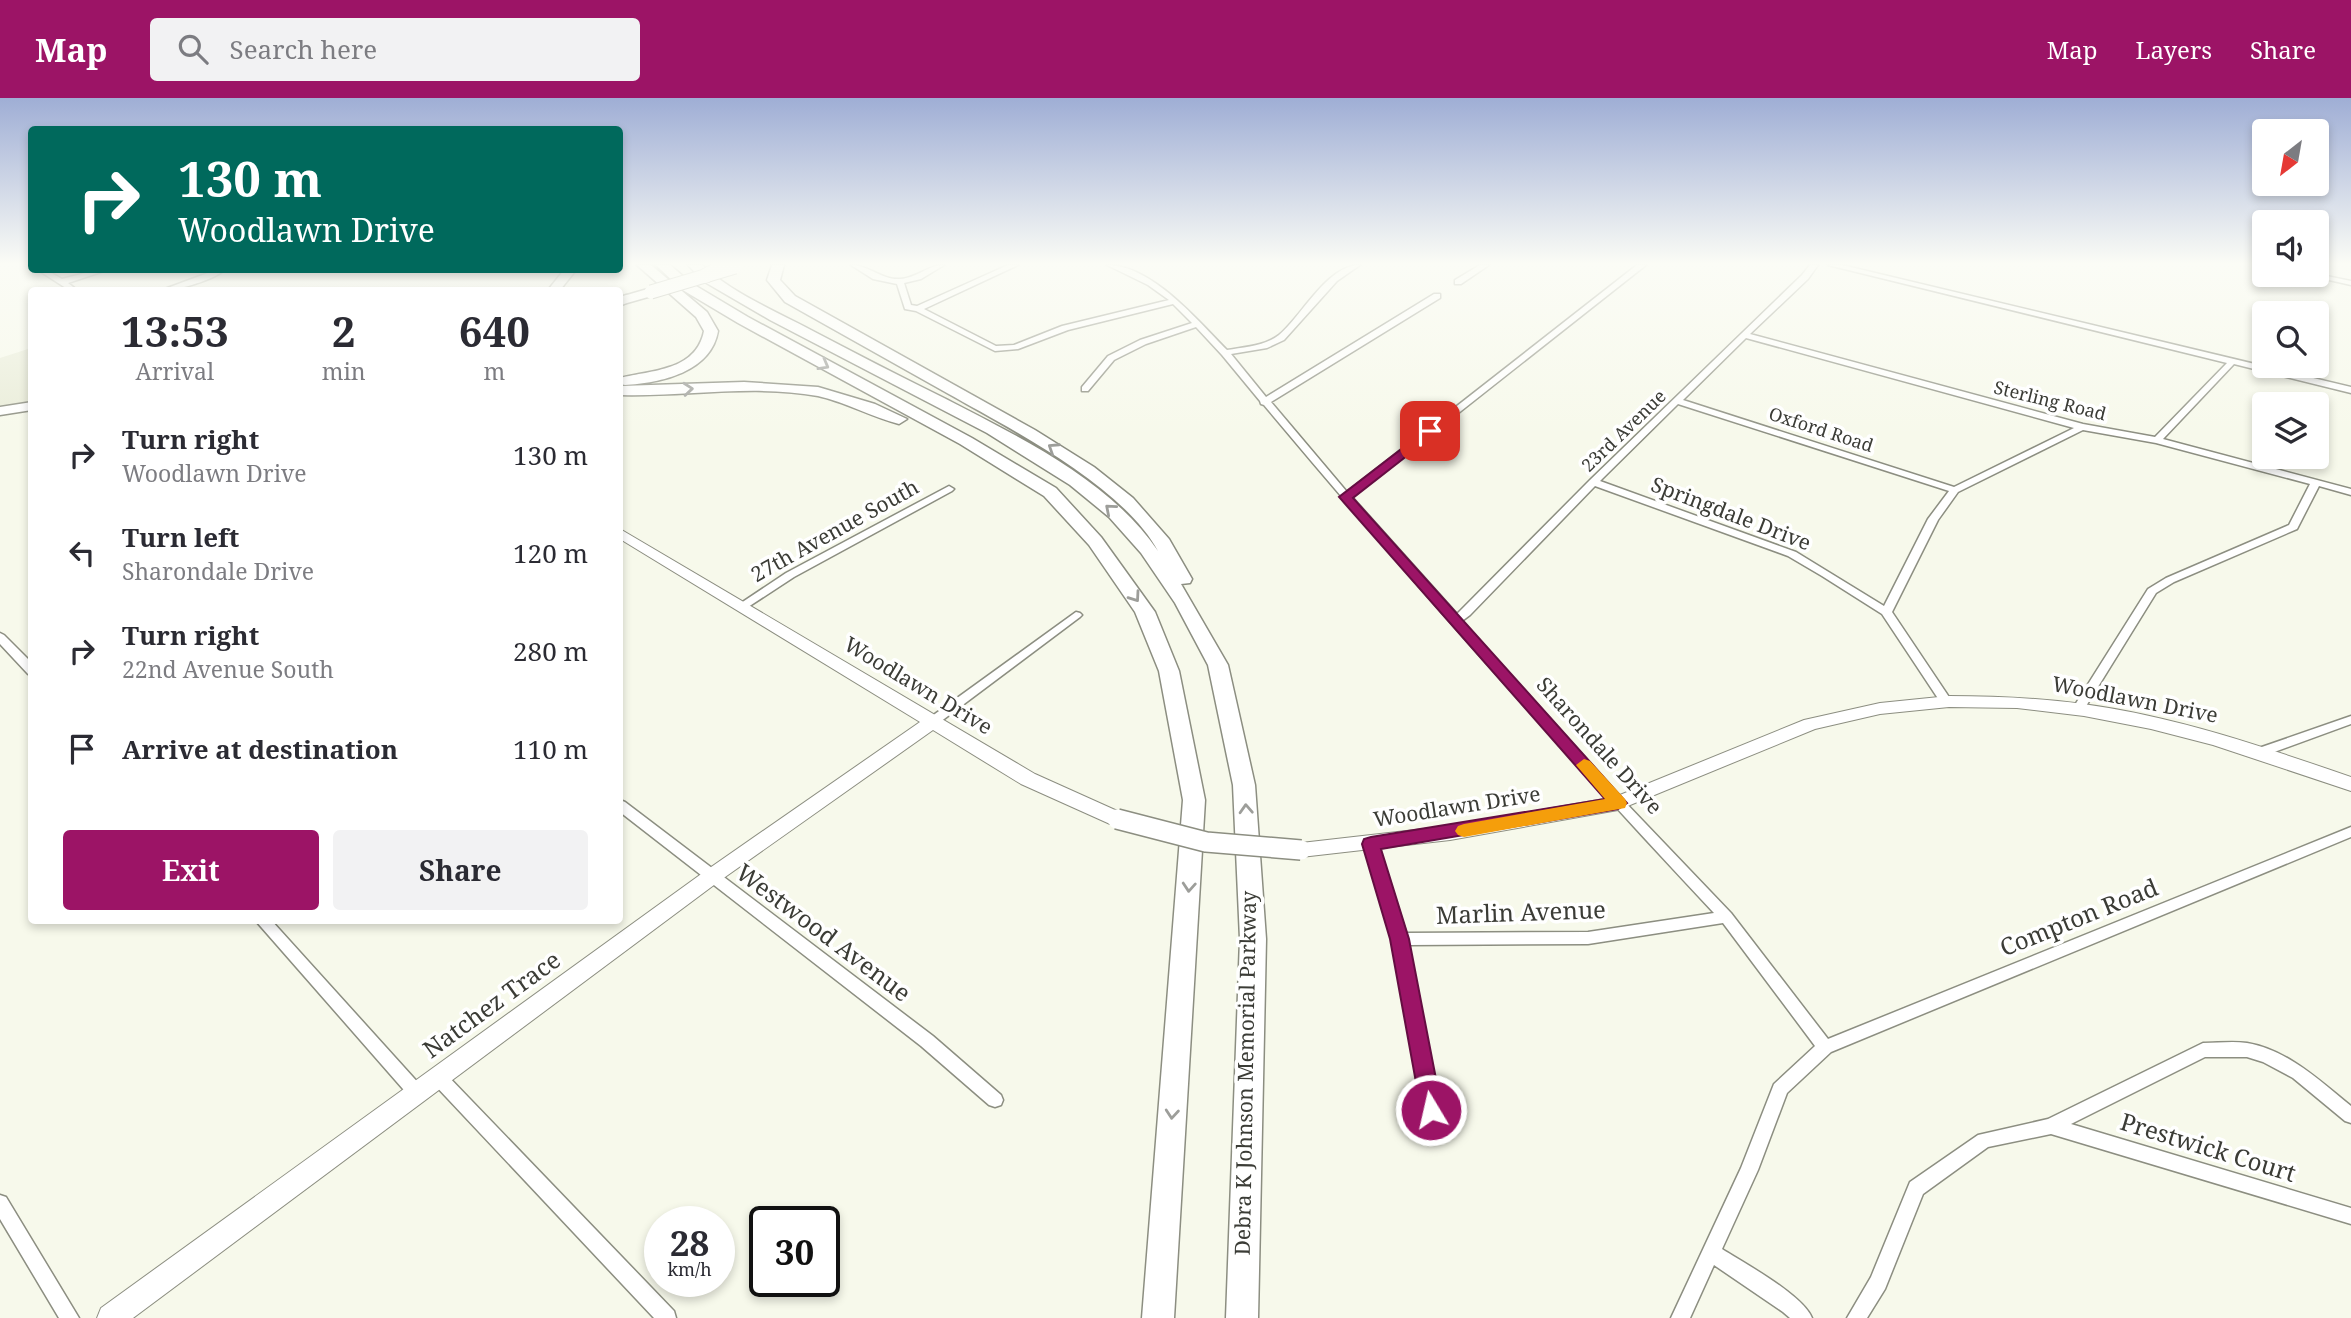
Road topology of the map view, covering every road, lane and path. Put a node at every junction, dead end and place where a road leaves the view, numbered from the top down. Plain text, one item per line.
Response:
1 (706, 322) edge
2 (747, 322) edge
3 (785, 322) edge
4 (809, 322) edge
5 (831, 322) edge
6 (943, 322) edge
7 (1090, 322) edge
8 (1295, 322) edge
9 (1395, 322) edge
10 (1569, 322) edge
11 (1757, 322) edge
12 (2067, 322) edge
13 (1198, 324) joint
14 (1743, 335) junction
15 (1225, 353) junction
16 (2232, 362) junction
17 (623, 381) edge
18 (1085, 389) dead end
19 (2351, 390) edge
20 (623, 391) edge
21 (1677, 401) junction
22 (1264, 402) junction
23 (28, 407) edge
24 (0, 411) edge
25 (2082, 428) junction
26 (1029, 433) junction
27 (2157, 440) junction
28 (1593, 482) junction
29 (2316, 483) junction
30 (949, 489) dead end
31 (1955, 490) junction
32 (2351, 492) edge
33 (1346, 497) junction
34 (623, 535) edge
35 (1095, 541) junction
36 (741, 607) junction
37 (1886, 612) junction
38 (1076, 615) dead end
39 (1456, 620) junction
40 (1, 641) edge
41 (1218, 665) junction
42 (28, 667) edge
43 (1945, 700) junction
44 (2079, 708) junction
45 (2351, 720) edge
46 (932, 722) junction
47 (2260, 751) junction
48 (2351, 784) edge
49 (1618, 803) junction
50 (623, 807) edge
51 (2351, 832) edge
52 (1371, 844) junction
53 (711, 877) junction
54 (1726, 917) junction
55 (266, 924) edge
56 (1400, 939) junction
57 (1825, 1046) junction
58 (438, 1077) junction
59 (416, 1092) junction
60 (995, 1100) dead end
61 (1431, 1110) dead end
62 (2351, 1116) edge
63 (2051, 1126) junction
64 (0, 1203) edge
65 (2351, 1216) edge
66 (1711, 1252) junction
67 (663, 1317) edge
68 (70, 1318) edge
69 (111, 1318) edge
70 (1158, 1318) edge
71 (1242, 1318) edge
72 (1680, 1318) edge
73 (1802, 1318) edge
74 (1856, 1318) edge

1 - 17 highway
2 -> 35 highway
41 -> 3 highway, Debra K Johnson Memorial Parkway
4 - 26 highway
5 - 26 highway
6 - 7 street
8 - 15 street
9 - 22 street
10 - 33 street
11 - 14 street, 23rd Avenue
12 - 16 street
13 - 15 street, Sharondale Drive
13 - 18 street
14 - 21 street, 23rd Avenue
14 - 25 street, Sterling Road
15 - 22 street, Sharondale Drive
16 - 19 street
16 - 27 street
20 -> 35 highway
21 - 28 street, 23rd Avenue
21 - 31 street, Oxford Road
22 - 33 street, Sharondale Drive
23 - 24 main road
25 - 27 street, Sterling Road
25 - 31 street
41 -> 26 highway
27 - 29 street, Sterling Road
28 - 37 street, Springdale Drive
28 - 39 street, 23rd Avenue
29 - 32 street, Sterling Road
29 - 44 street
30 - 36 street, 27th Avenue South
31 - 37 street
33 - 39 street, Sharondale Drive
34 - 36 main road, Woodlawn Drive
35 -> 70 highway
36 - 46 main road, Woodlawn Drive
37 - 43 street
38 - 46 street, Natchez Trace
39 - 49 street, Sharondale Drive
40 - 42 street
71 -> 41 highway, Debra K Johnson Memorial Parkway
43 - 44 main road, Woodlawn Drive
43 - 49 main road, Woodlawn Drive
44 - 47 main road, Woodlawn Drive
45 - 47 street
46 - 52 main road, Woodlawn Drive, bridge
46 - 53 main road, Natchez Trace
47 - 48 main road, Woodlawn Drive
49 - 52 main road, Woodlawn Drive
49 - 54 street, Sharondale Drive
50 - 53 street, Westwood Avenue
51 - 57 street, Compton Road
52 - 56 street
53 - 58 main road, Natchez Trace
53 - 60 street, Westwood Avenue
54 - 56 street, Marlin Avenue
54 - 57 street, Sharondale Drive
55 - 59 street
56 - 61 street
57 - 66 street
58 - 59 main road, Natchez Trace
58 - 67 street
59 - 69 main road, Natchez Trace
62 - 63 street, Prestwick Court
63 - 65 street, Prestwick Court
63 - 74 street, Prestwick Court
64 - 68 street
66 - 72 street
66 - 73 street

